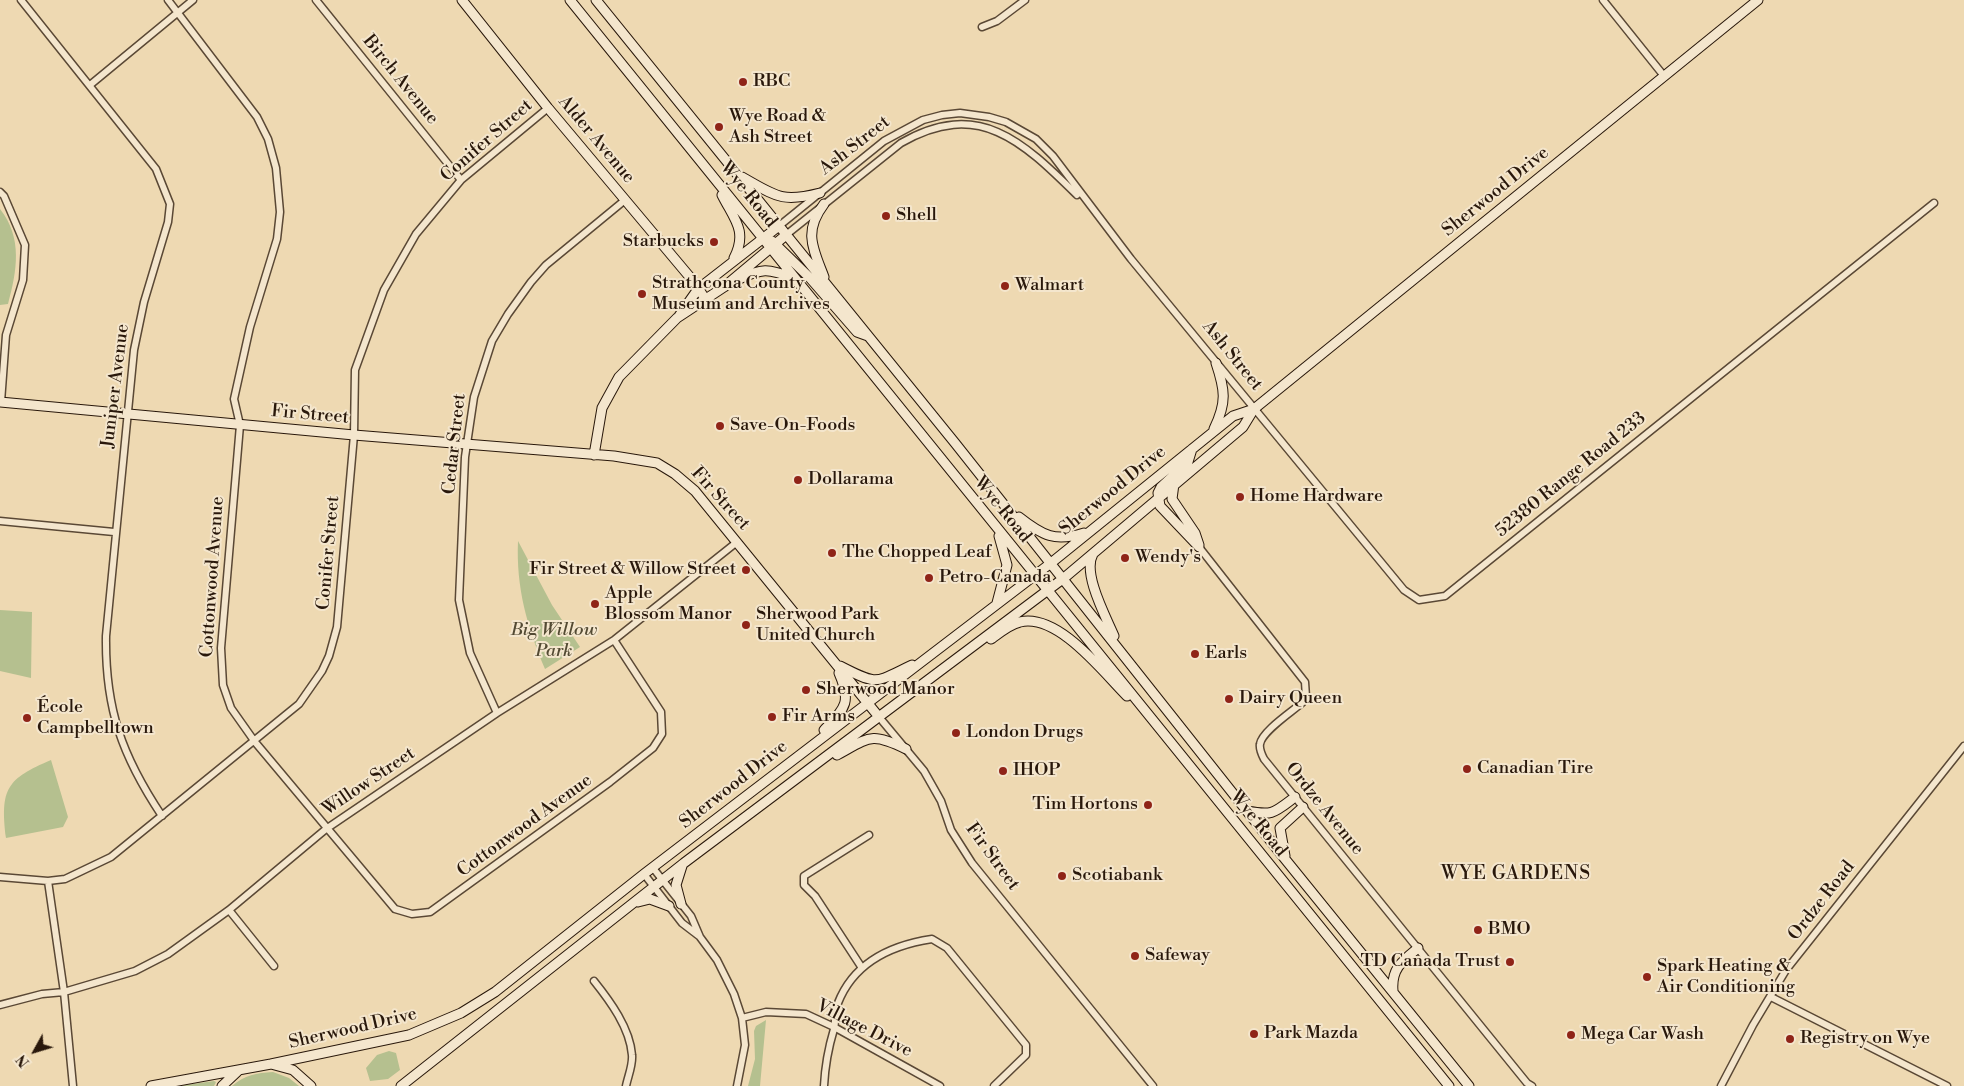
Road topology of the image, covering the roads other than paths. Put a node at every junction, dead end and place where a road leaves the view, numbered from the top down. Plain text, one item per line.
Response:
1 (21, 0) edge
2 (168, 0) edge
3 (193, 0) edge
4 (316, 0) edge
5 (462, 0) edge
6 (570, 0) edge
7 (596, 0) edge
8 (1025, 0) edge
9 (1603, 0) edge
10 (1758, 0) edge
11 (178, 12) junction
12 (982, 27) dead end
13 (1664, 76) junction
14 (90, 85) junction
15 (548, 108) junction
16 (736, 174) junction
17 (712, 177) junction
18 (461, 180) junction
19 (0, 192) edge
20 (820, 193) junction
21 (626, 200) junction
22 (1934, 203) dead end
23 (824, 204) junction
24 (1091, 208) junction
25 (779, 226) junction
26 (786, 234) junction
27 (762, 240) junction
28 (773, 245) junction
29 (732, 262) junction
30 (796, 279) junction
31 (826, 284) junction
32 (724, 287) junction
33 (698, 289) junction
34 (706, 300) junction
35 (677, 318) junction
36 (869, 336) junction
37 (1216, 363) junction
38 (0, 402) edge
39 (1254, 409) junction
40 (126, 414) junction
41 (240, 425) junction
42 (1213, 431) junction
43 (354, 436) junction
44 (466, 443) junction
45 (1192, 449) junction
46 (594, 455) junction
47 (1174, 484) junction
48 (1158, 497) junction
49 (1007, 508) junction
50 (0, 522) edge
51 (996, 529) junction
52 (1089, 531) junction
53 (114, 532) junction
54 (737, 542) junction
55 (1199, 548) junction
56 (1094, 552) junction
57 (1051, 563) junction
58 (1033, 575) junction
59 (1064, 578) junction
60 (1048, 590) junction
61 (997, 604) junction
62 (614, 640) junction
63 (1120, 648) junction
64 (926, 658) junction
65 (835, 664) junction
66 (945, 666) junction
67 (868, 703) junction
68 (497, 713) junction
69 (879, 717) junction
70 (1158, 727) junction
71 (255, 742) junction
72 (811, 745) junction
73 (1964, 746) edge
74 (906, 748) junction
75 (804, 774) junction
76 (1295, 797) junction
77 (1303, 807) junction
78 (1246, 810) junction
79 (162, 816) junction
80 (326, 829) junction
81 (869, 835) dead end
82 (1285, 859) junction
83 (684, 863) junction
84 (653, 868) junction
85 (644, 874) junction
86 (0, 878) edge
87 (48, 880) junction
88 (662, 880) junction
89 (654, 887) junction
90 (633, 904) junction
91 (681, 904) junction
92 (669, 906) junction
93 (229, 910) junction
94 (700, 937) junction
95 (1418, 948) junction
96 (274, 966) dead end
97 (862, 968) junction
98 (594, 981) dead end
99 (64, 992) junction
100 (1392, 992) junction
101 (1771, 997) junction
102 (0, 1005) edge
103 (742, 1018) junction
104 (834, 1027) junction
105 (271, 1064) junction
106 (238, 1070) junction
107 (73, 1086) edge
108 (151, 1086) edge
109 (222, 1086) edge
110 (311, 1086) edge
111 (401, 1086) edge
112 (626, 1086) edge
113 (737, 1086) edge
114 (824, 1086) edge
115 (940, 1086) edge
116 (994, 1086) edge
117 (1153, 1086) edge
118 (1449, 1086) edge
119 (1469, 1086) edge
120 (1532, 1086) edge
121 (1721, 1086) edge
122 (1947, 1086) edge

1 - 14 street, Juniper Avenue
2 - 11 street, Cottonwood Avenue
3 - 11 street
4 - 18 street, Birch Avenue
5 - 15 main road, Alder Avenue
6 - 17 main road, Wye Road
7 - 16 main road, Wye Road
8 - 12 street
9 - 13 street
10 - 13 main road, Sherwood Drive
11 - 14 street
11 - 41 street, Cottonwood Avenue
13 - 39 main road, Sherwood Drive
14 - 40 street, Juniper Avenue
15 - 18 street, Conifer Street
15 - 21 main road, Alder Avenue
16 - 20 main road
16 - 25 main road, Wye Road
17 - 27 main road, Wye Road
17 - 29 main road
18 - 43 street, Conifer Street
19 - 38 street
20 - 24 street, Ash Street
20 - 25 street, Ash Street
21 - 33 main road, Alder Avenue
21 - 44 street, Cedar Street
22 - 39 street, 52380 Range Road 233
23 - 24 street, Ash Street
23 - 26 street, Ash Street
23 - 31 main road
24 - 37 street, Ash Street
25 - 26 main road, Wye Road
25 - 27 main road, Ash Street
26 - 28 main road, Ash Street
26 - 31 main road, Wye Road
27 - 28 main road, Wye Road
27 - 29 main road, Ash Street
28 - 30 main road, Wye Road
28 - 32 main road, Ash Street
28 - 36 main road
29 - 33 main road, Ash Street
30 - 32 main road
30 - 51 main road, Wye Road
31 - 36 main road, Wye Road
32 - 34 main road, Ash Street
33 - 34 main road, Alder Avenue
33 - 35 main road, Ash Street
34 - 35 main road, Ash Street
35 - 46 main road, Ash Street
36 - 49 main road, Wye Road
37 - 39 street, Ash Street
37 - 42 main road
38 - 40 main road, Fir Street
39 - 42 main road, Sherwood Drive
39 - 47 main road, Sherwood Drive
40 - 41 main road, Fir Street
40 - 53 street, Juniper Avenue
41 - 43 main road, Fir Street
41 - 71 street, Cottonwood Avenue
42 - 45 main road, Sherwood Drive
43 - 44 main road, Fir Street
43 - 71 street, Conifer Street
44 - 46 main road, Fir Street
44 - 68 street, Cedar Street
45 - 48 main road
45 - 52 main road, Sherwood Drive
46 - 54 main road, Fir Street
47 - 48 main road, Sherwood Drive
47 - 55 main road
48 - 55 main road
48 - 56 main road, Sherwood Drive
49 - 52 main road
49 - 57 main road, Wye Road
50 - 53 street
51 - 58 main road, Wye Road
51 - 61 main road
52 - 57 main road, Sherwood Drive
53 - 79 street, Juniper Avenue
54 - 62 street, Willow Street
54 - 65 main road, Fir Street
55 - 76 street, Ordze Avenue
56 - 59 main road, Sherwood Drive
56 - 63 main road
57 - 58 main road, Sherwood Drive
57 - 59 main road, Wye Road
58 - 60 main road, Wye Road
58 - 61 main road, Sherwood Drive
59 - 60 main road, Sherwood Drive
59 - 63 main road, Wye Road
60 - 66 main road, Sherwood Drive
60 - 70 main road, Wye Road
61 - 64 main road, Sherwood Drive
62 - 68 street, Willow Street
62 - 80 street, Cottonwood Avenue
63 - 78 main road, Wye Road
64 - 65 main road
64 - 67 main road, Sherwood Drive
65 - 67 main road, Fir Street
65 - 72 main road
66 - 69 main road, Sherwood Drive
66 - 70 main road
67 - 69 main road, Fir Street
67 - 72 main road, Sherwood Drive
68 - 80 street, Willow Street
69 - 74 street, Fir Street
69 - 75 main road, Sherwood Drive
70 - 118 main road, Wye Road
71 - 79 street, Conifer Street
71 - 80 street, Cottonwood Avenue
72 - 84 main road, Sherwood Drive
73 - 101 street, Ordze Road
74 - 75 main road
74 - 117 street, Fir Street
75 - 83 main road, Sherwood Drive
76 - 77 street, Ordze Avenue
76 - 78 main road
77 - 82 main road
77 - 95 street, Ordze Avenue
78 - 82 main road, Wye Road
79 - 87 street, Conifer Street
80 - 93 street, Willow Street
81 - 97 street
82 - 100 main road, Wye Road
83 - 88 main road, Sherwood Drive
83 - 91 main road
84 - 85 main road, Sherwood Drive
84 - 88 street
85 - 89 street
85 - 105 main road, Sherwood Drive
86 - 87 street, Conifer Street
87 - 99 street
88 - 89 main road, Sherwood Drive
88 - 91 street
89 - 90 main road, Sherwood Drive
89 - 92 street
90 - 92 main road
90 - 111 main road, Sherwood Drive
91 - 94 street
92 - 94 street
93 - 96 street
93 - 99 street, Willow Street
94 - 103 street
95 - 100 main road
95 - 120 street, Ordze Avenue
97 - 104 street
97 - 116 street
98 - 112 street
99 - 102 street, Willow Street
99 - 107 street
100 - 119 main road, Wye Road
101 - 121 street, Ordze Road
101 - 122 street
103 - 104 street, Village Drive
103 - 113 street
104 - 114 street
104 - 115 street, Village Drive
105 - 106 main road, Sherwood Drive
105 - 110 main road
106 - 108 main road
106 - 109 main road

